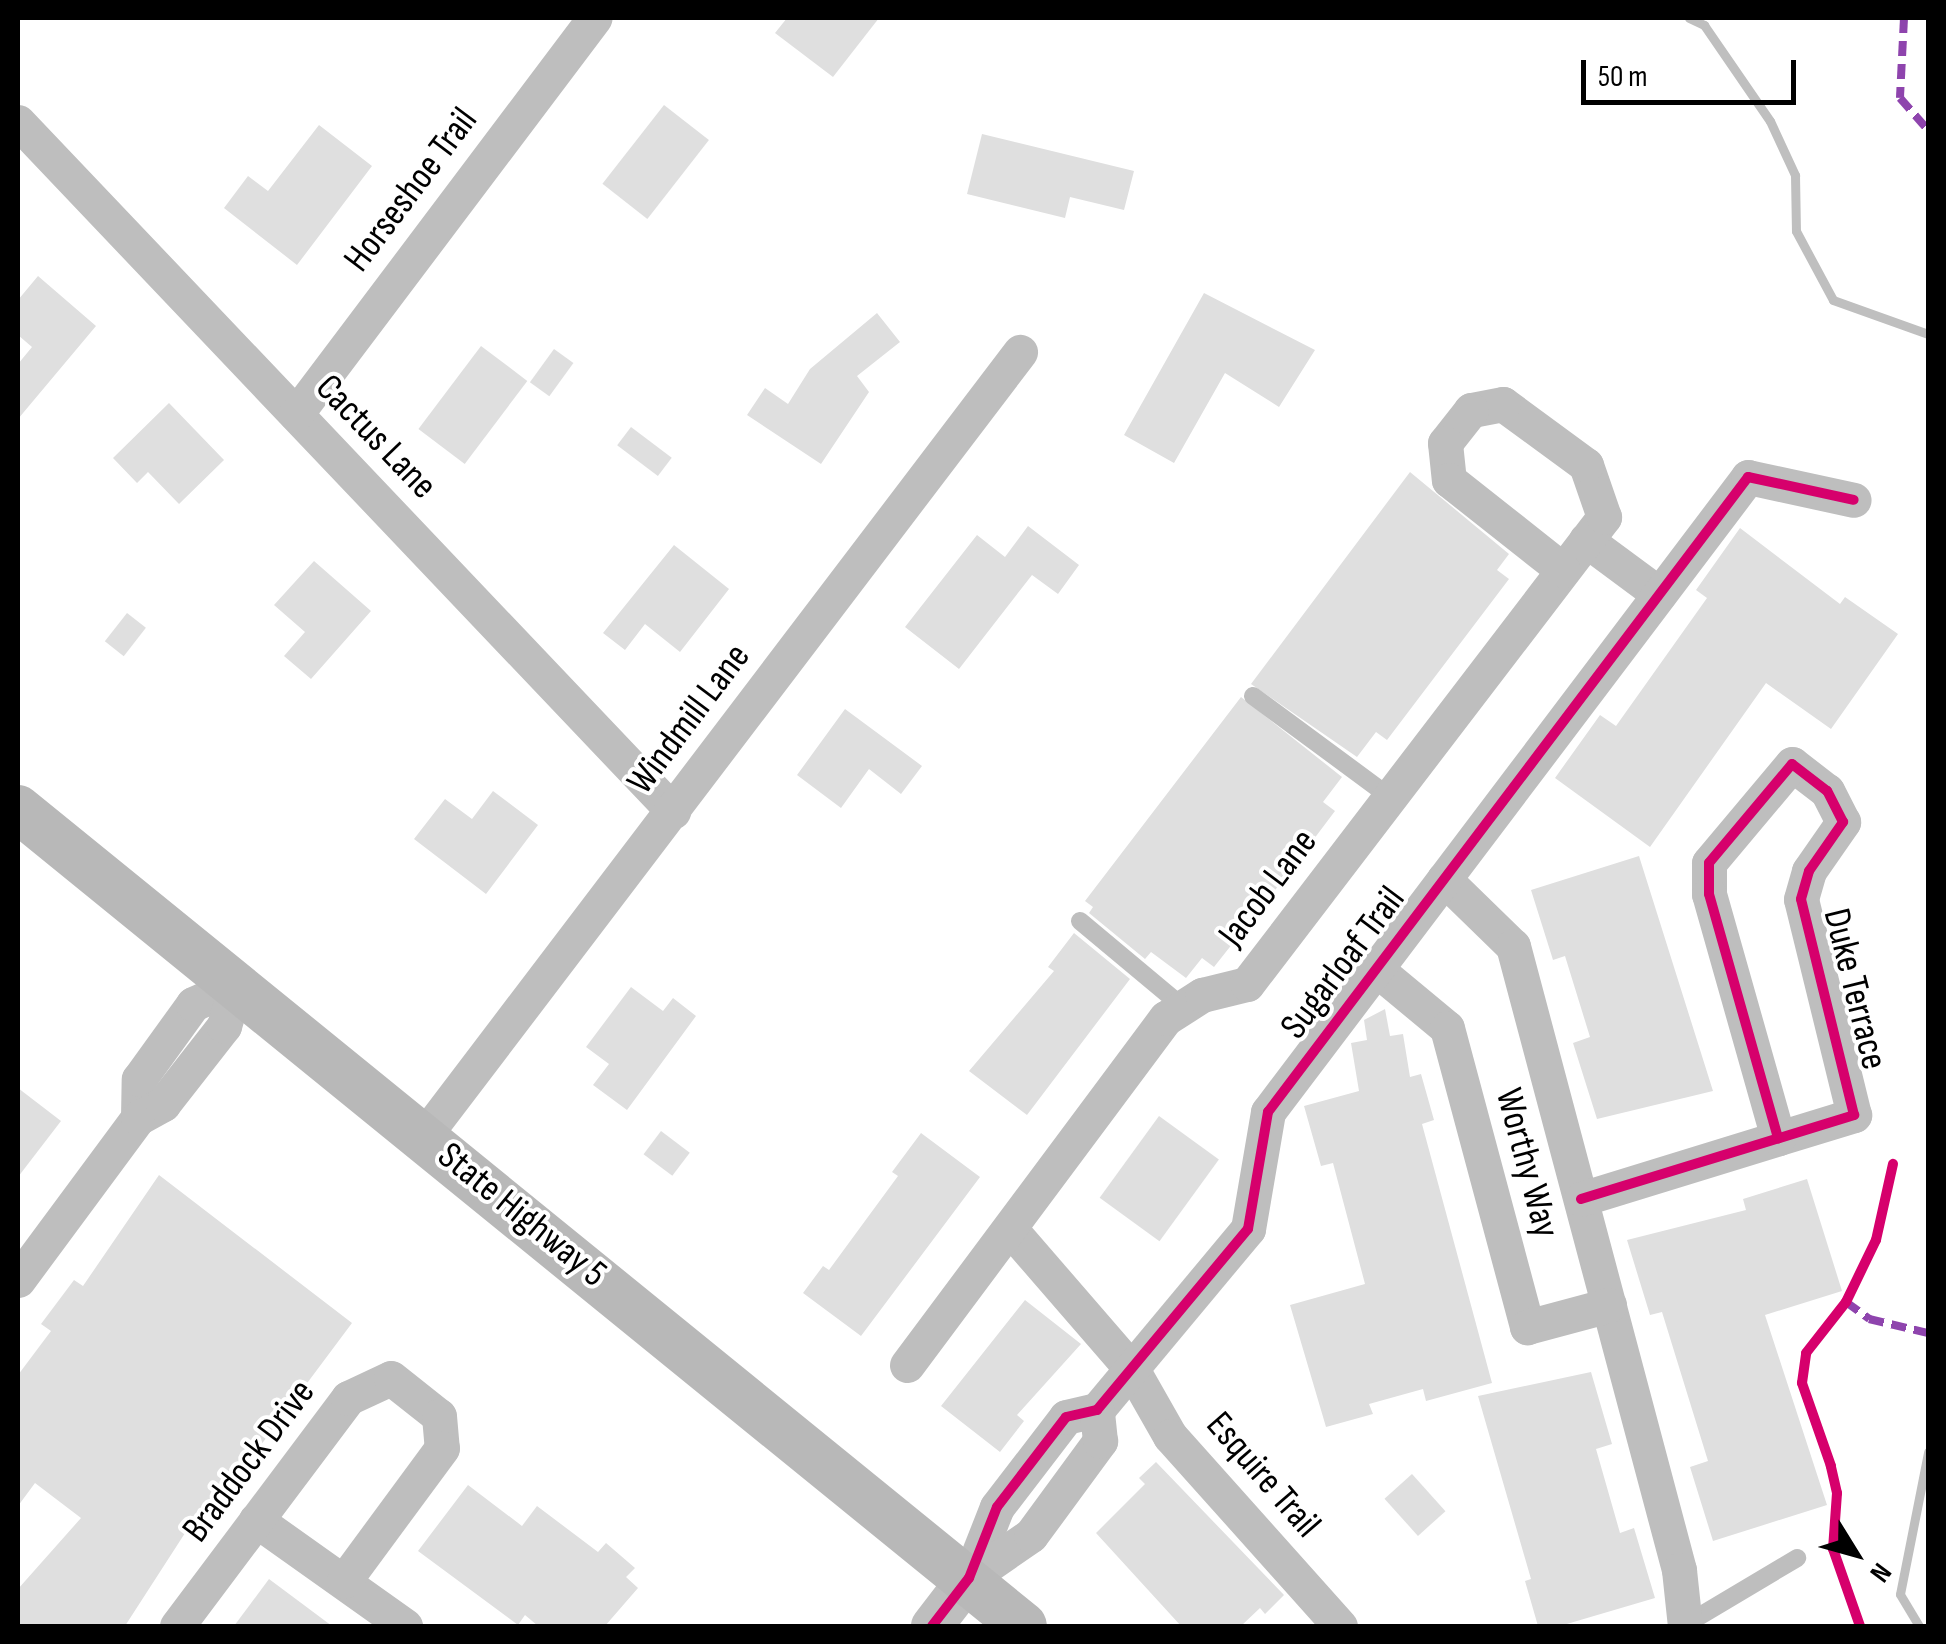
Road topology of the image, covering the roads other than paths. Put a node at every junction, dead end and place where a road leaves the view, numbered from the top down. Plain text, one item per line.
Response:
1 (594, 18) edge
2 (18, 122) edge
3 (1020, 352) dead end
4 (296, 414) junction
5 (1854, 500) dead end
6 (1586, 540) junction
7 (1563, 570) junction
8 (1659, 594) junction
9 (1253, 696) dead end
10 (1390, 798) junction
11 (18, 808) edge
12 (673, 811) junction
13 (1444, 879) junction
14 (1080, 922) dead end
15 (1376, 968) junction
16 (236, 985) junction
17 (1182, 1007) junction
18 (424, 1136) junction
19 (1778, 1138) junction
20 (1581, 1200) junction
21 (1011, 1230) junction
22 (18, 1279) edge
23 (1609, 1305) junction
24 (907, 1365) dead end
25 (1133, 1372) junction
26 (256, 1520) junction
27 (1797, 1558) dead end
28 (969, 1578) junction
29 (344, 1581) junction
30 (177, 1626) edge
31 (405, 1626) edge
32 (932, 1626) edge
33 (1022, 1626) edge
34 (1340, 1626) edge
35 (1684, 1626) edge

1 - 4 street, Horseshoe Trail
2 - 4 street, Cactus Lane
3 - 12 street, Windmill Lane
4 - 12 street, Cactus Lane
5 - 8 street, Sugarloaf Trail
6 - 7 street, Jacob Lane
6 - 7 street, Jacob Lane
6 - 8 street
7 - 10 street, Jacob Lane
8 - 13 street, Sugarloaf Trail
9 - 10 lane
10 - 17 street, Jacob Lane
11 - 16 main road, State Highway 5
12 - 18 street, Windmill Lane
13 - 15 street, Sugarloaf Trail
13 - 20 street, Worthy Way
14 - 17 lane
15 - 23 street, Worthy Way
15 - 25 street, Sugarloaf Trail
16 - 18 main road, State Highway 5
16 - 22 street
17 - 21 street, Jacob Lane
18 - 28 main road, State Highway 5
19 - 19 street, Duke Terrace
19 - 20 street, Duke Terrace
20 - 23 street, Worthy Way
21 - 24 street, Jacob Lane
21 - 25 street, Esquire Trail
23 - 35 street, Worthy Way
25 - 28 street, Sugarloaf Trail
25 - 34 street, Esquire Trail
26 - 29 street
26 - 29 street, Braddock Drive
26 - 30 street, Braddock Drive
27 - 35 lane
28 - 32 street
28 - 33 main road, State Highway 5
29 - 31 street

